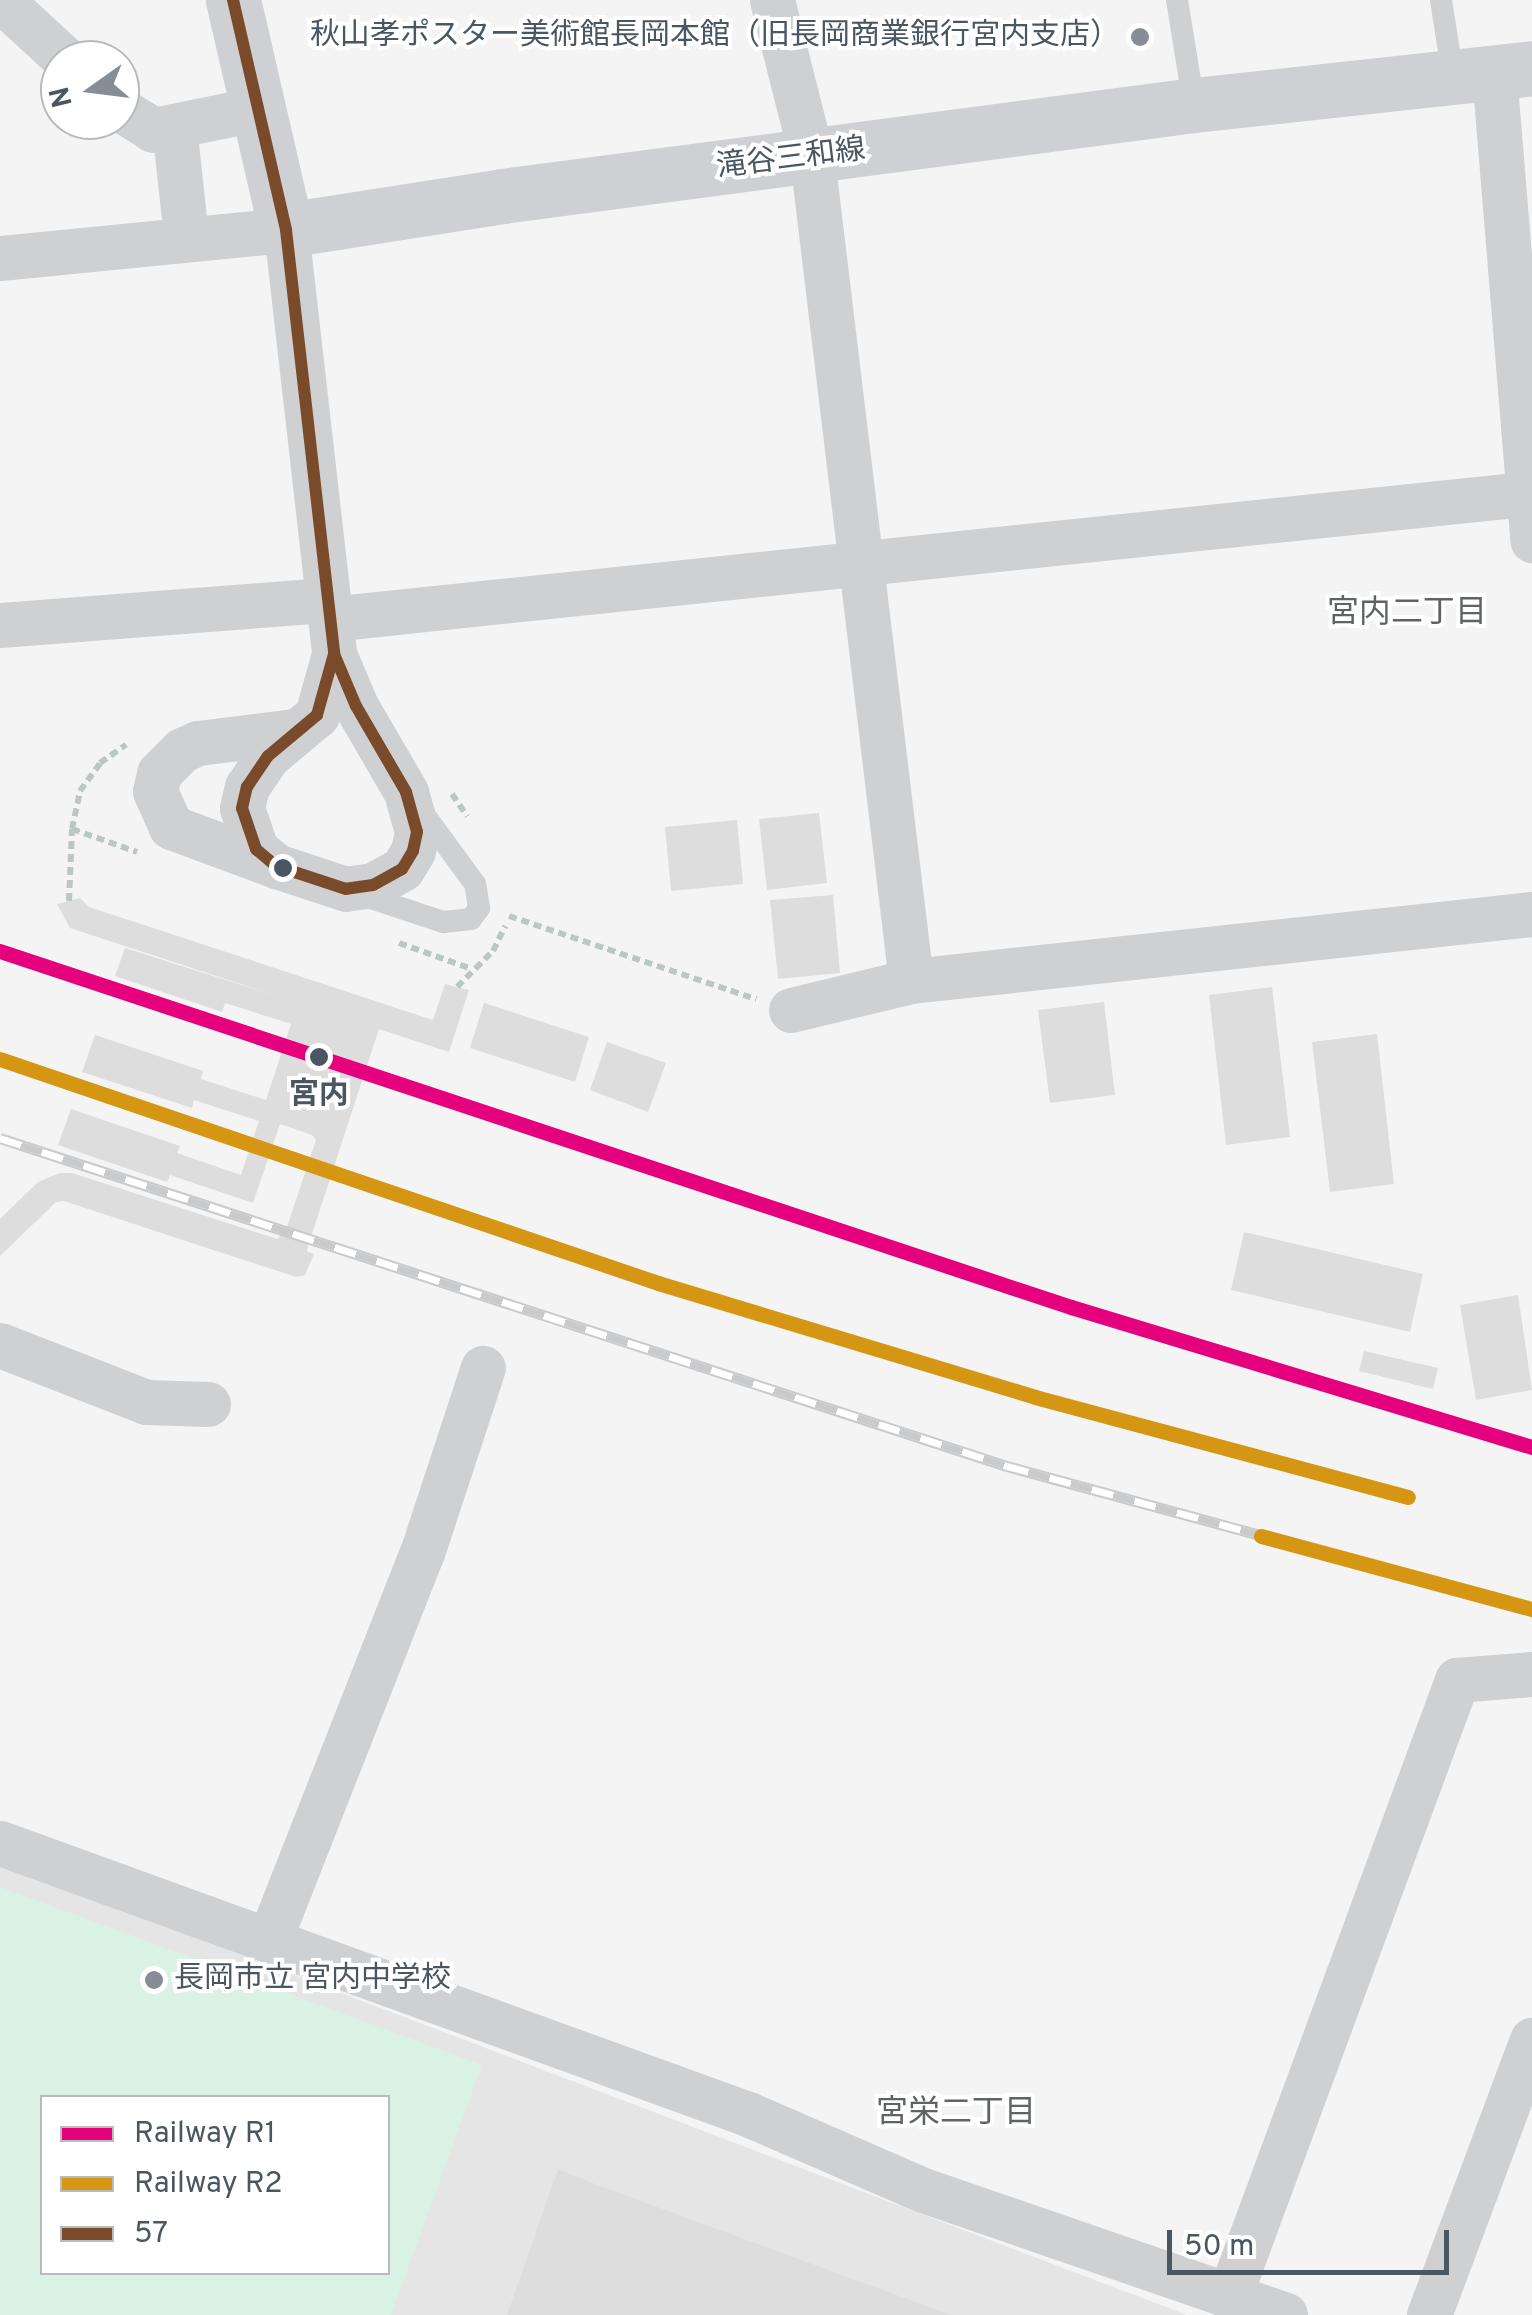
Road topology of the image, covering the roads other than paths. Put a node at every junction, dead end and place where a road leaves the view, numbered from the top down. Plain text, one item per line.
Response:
1 (1, 0) edge
2 (234, 0) edge
3 (772, 0) edge
4 (1177, 0) edge
5 (1441, 0) edge
6 (44, 40) edge
7 (1493, 73) edge
8 (1194, 105) junction
9 (261, 108) junction
10 (140, 122) edge
11 (174, 126) junction
12 (812, 158) junction
13 (286, 230) junction
14 (186, 237) junction
15 (0, 258) edge
16 (1530, 493) edge
17 (1532, 540) edge
18 (862, 565) junction
19 (330, 624) junction
20 (0, 625) edge
21 (294, 732) junction
22 (406, 792) junction
23 (276, 866) junction
24 (346, 889) junction
25 (1532, 914) edge
26 (911, 981) junction
27 (791, 1010) road end
28 (0, 1344) edge
29 (484, 1368) dead end
30 (208, 1404) dead end
31 (1532, 1674) edge
32 (0, 1843) edge
33 (270, 1938) junction
34 (1532, 2040) edge
35 (1514, 2132) edge
36 (1229, 2297) junction
37 (1285, 2315) edge
38 (1428, 2315) edge

1 - 6 street
2 - 9 main road
3 - 12 street
4 - 8 lane
5 - 7 lane
7 - 8 main road, 滝谷三和線
7 - 16 street
8 - 12 main road, 滝谷三和線
9 - 11 street
9 - 13 main road
10 - 11 street
11 - 14 street
12 - 13 main road, 滝谷三和線
12 - 18 street
13 - 14 street
13 - 19 street
14 - 15 street
16 - 17 street
16 - 18 street
18 - 19 street
18 - 26 street
19 - 20 street
19 - 21 street
19 - 22 street
21 - 23 street
21 - 23 street
22 - 24 street
22 - 24 lane
23 - 24 street
25 - 26 street
26 - 27 street
28 - 30 street
29 - 33 street
31 - 36 street
32 - 33 street
33 - 36 street
34 - 35 street
35 - 38 street
36 - 37 street

